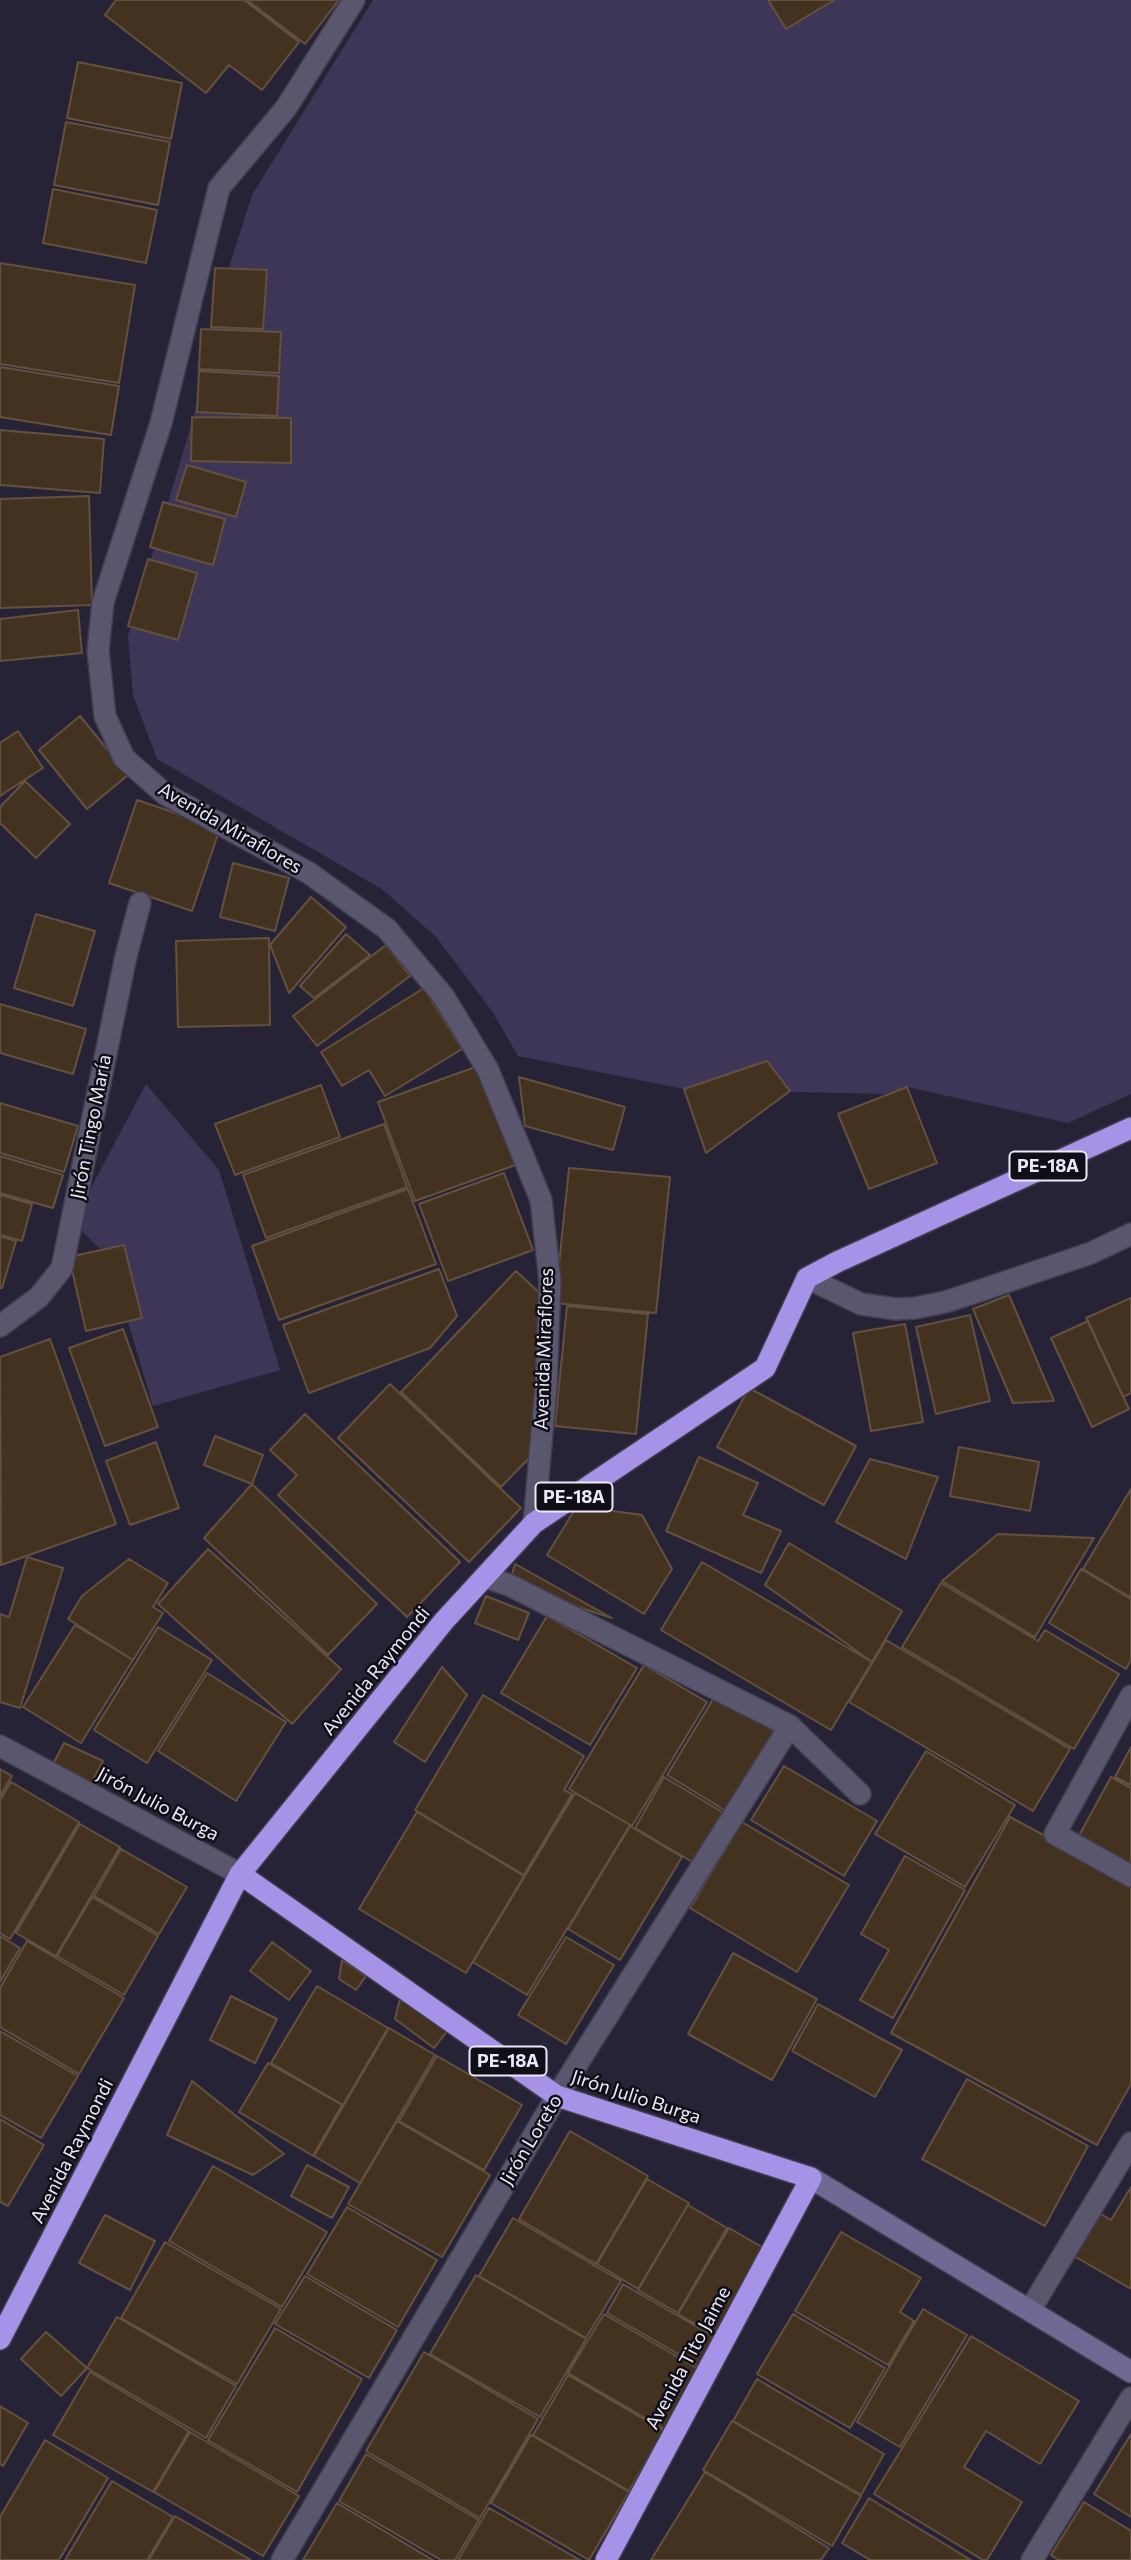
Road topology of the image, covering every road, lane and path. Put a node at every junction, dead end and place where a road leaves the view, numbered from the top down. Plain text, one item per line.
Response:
1 (354, 0) edge
2 (140, 903) dead end
3 (1131, 1128) edge
4 (1131, 1234) edge
5 (807, 1278) junction
6 (0, 1326) edge
7 (534, 1523) junction
8 (485, 1577) junction
9 (1131, 1696) edge
10 (790, 1726) junction
11 (0, 1746) edge
12 (860, 1794) dead end
13 (240, 1874) junction
14 (1131, 1877) edge
15 (557, 2096) junction
16 (1131, 2143) edge
17 (811, 2178) junction
18 (1030, 2310) junction
19 (0, 2339) edge
20 (1131, 2372) edge
21 (1131, 2398) edge
22 (282, 2560) edge
23 (606, 2560) edge
24 (1032, 2560) edge

1 - 7 street, Avenida Miraflores
2 - 6 street, Jirón Tingo María
3 - 5 highway, PE-18A
4 - 5 street
5 - 7 highway, Avenida Raymondi / PE-18A
7 - 8 highway, Avenida Raymondi / PE-18A
8 - 10 street
8 - 13 highway, Avenida Raymondi / PE-18A
9 - 14 street
10 - 12 street
10 - 15 street, Jirón Loreto
11 - 13 street, Jirón Julio Burga
13 - 15 highway, Jirón Julio Burga / PE-18A
13 - 19 highway, Avenida Raymondi / PE-18A
15 - 17 highway, Jirón Julio Burga / PE-18A
15 - 22 street, Jirón Loreto
16 - 18 street
17 - 18 street, Jirón Julio Burga
17 - 23 highway, Avenida Tito Jaime
18 - 20 street, Jirón Julio Burga
21 - 24 street

